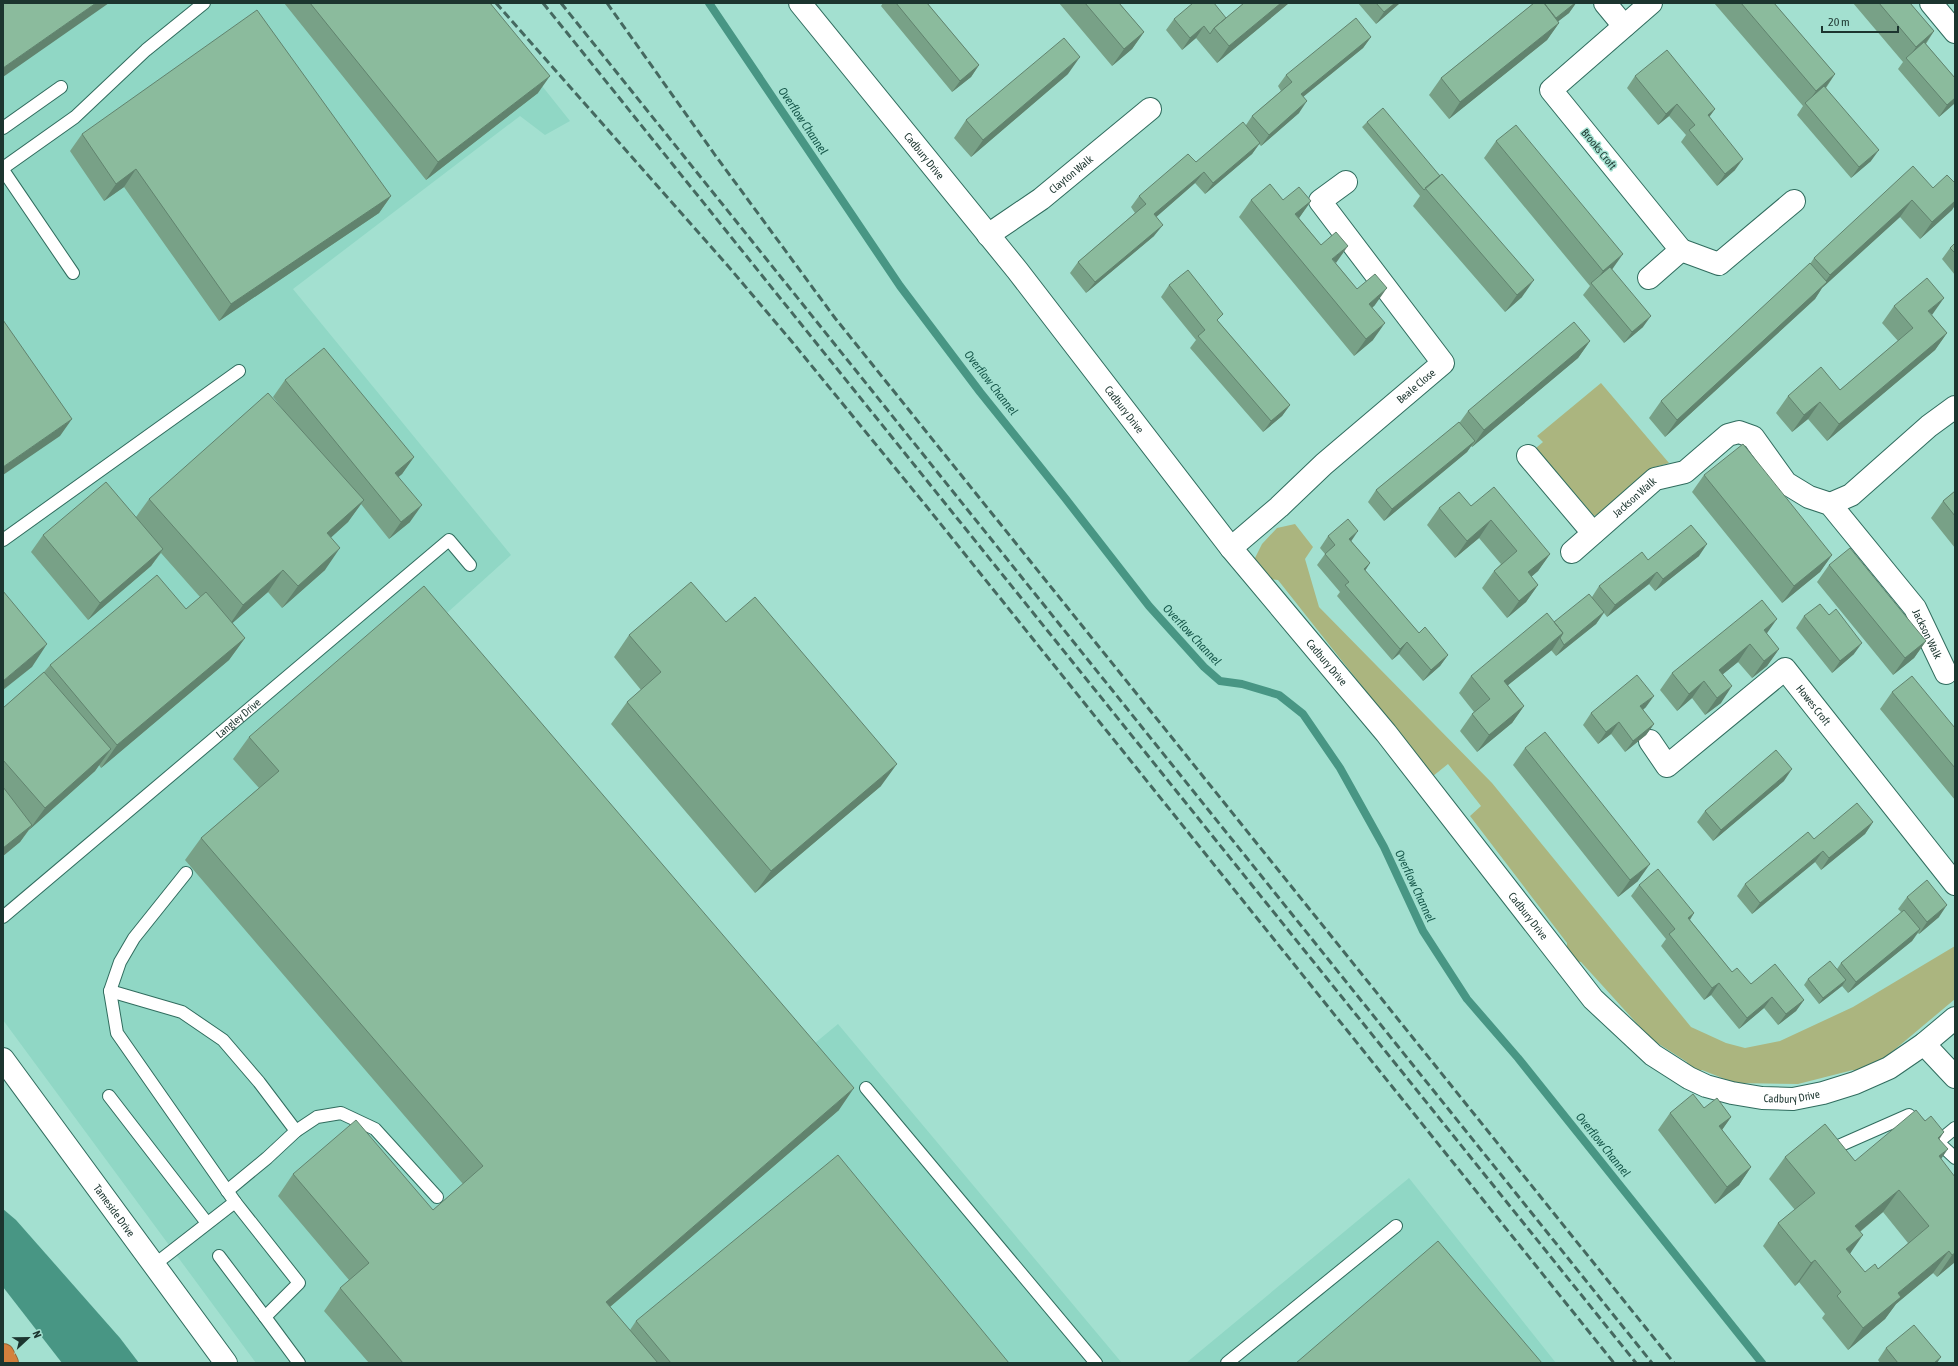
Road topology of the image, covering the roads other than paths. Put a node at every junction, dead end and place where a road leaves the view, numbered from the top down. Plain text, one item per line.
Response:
1 (204, 3) edge
2 (800, 3) edge
3 (1605, 3) edge
4 (1650, 3) edge
5 (1931, 3) edge
6 (1624, 26) junction
7 (1955, 32) edge
8 (61, 87) dead end
9 (1150, 109) dead end
10 (3, 128) edge
11 (3, 169) edge
12 (1346, 182) dead end
13 (1794, 201) dead end
14 (988, 235) junction
15 (1681, 250) junction
16 (73, 273) dead end
17 (1649, 278) dead end
18 (238, 370) dead end
19 (1955, 407) edge
20 (1528, 456) dead end
21 (1830, 504) junction
22 (1593, 533) junction
23 (3, 540) edge
24 (1231, 548) junction
25 (1572, 552) dead end
26 (470, 566) dead end
27 (1946, 672) dead end
28 (1650, 742) dead end
29 (186, 873) dead end
30 (1955, 884) edge
31 (3, 917) edge
32 (110, 991) junction
33 (1955, 1018) edge
34 (1924, 1044) junction
35 (3, 1059) edge
36 (1955, 1077) edge
37 (866, 1088) dead end
38 (109, 1096) dead end
39 (1955, 1128) edge
40 (296, 1130) junction
41 (1938, 1142) junction
42 (1834, 1148) edge
43 (1955, 1158) edge
44 (227, 1192) junction
45 (437, 1197) dead end
46 (235, 1202) junction
47 (207, 1223) junction
48 (1396, 1226) dead end
49 (220, 1256) dead end
50 (154, 1265) junction
51 (265, 1317) junction
52 (3, 1355) edge
53 (6, 1363) edge
54 (226, 1363) edge
55 (299, 1363) edge
56 (1096, 1363) edge
57 (1227, 1363) edge

1 - 11 lane
2 - 14 street, Cadbury Drive
3 - 6 street
4 - 6 street, Brooks Croft
5 - 7 street
6 - 15 street, Brooks Croft
8 - 10 lane
9 - 14 street, Clayton Walk
11 - 16 lane
12 - 24 street, Beale Close
13 - 15 street
14 - 24 street, Cadbury Drive
15 - 17 street
18 - 23 lane
19 - 21 street
20 - 22 street
21 - 22 street, Jackson Walk
21 - 27 street, Jackson Walk
22 - 25 street, Jackson Walk
24 - 34 street, Cadbury Drive
26 - 31 lane, Langley Drive
28 - 30 street, Howes Croft
29 - 32 lane
32 - 40 lane
32 - 44 lane
33 - 34 street, Cadbury Drive
34 - 36 street
35 - 50 street, Tameside Drive
37 - 56 lane
38 - 47 lane
39 - 41 lane
40 - 44 lane
40 - 45 lane
41 - 42 lane
41 - 43 lane
44 - 46 lane
46 - 47 lane
46 - 51 lane
47 - 50 lane
48 - 57 lane
49 - 51 lane
50 - 54 street, Tameside Drive
51 - 55 lane
52 - 53 highway

